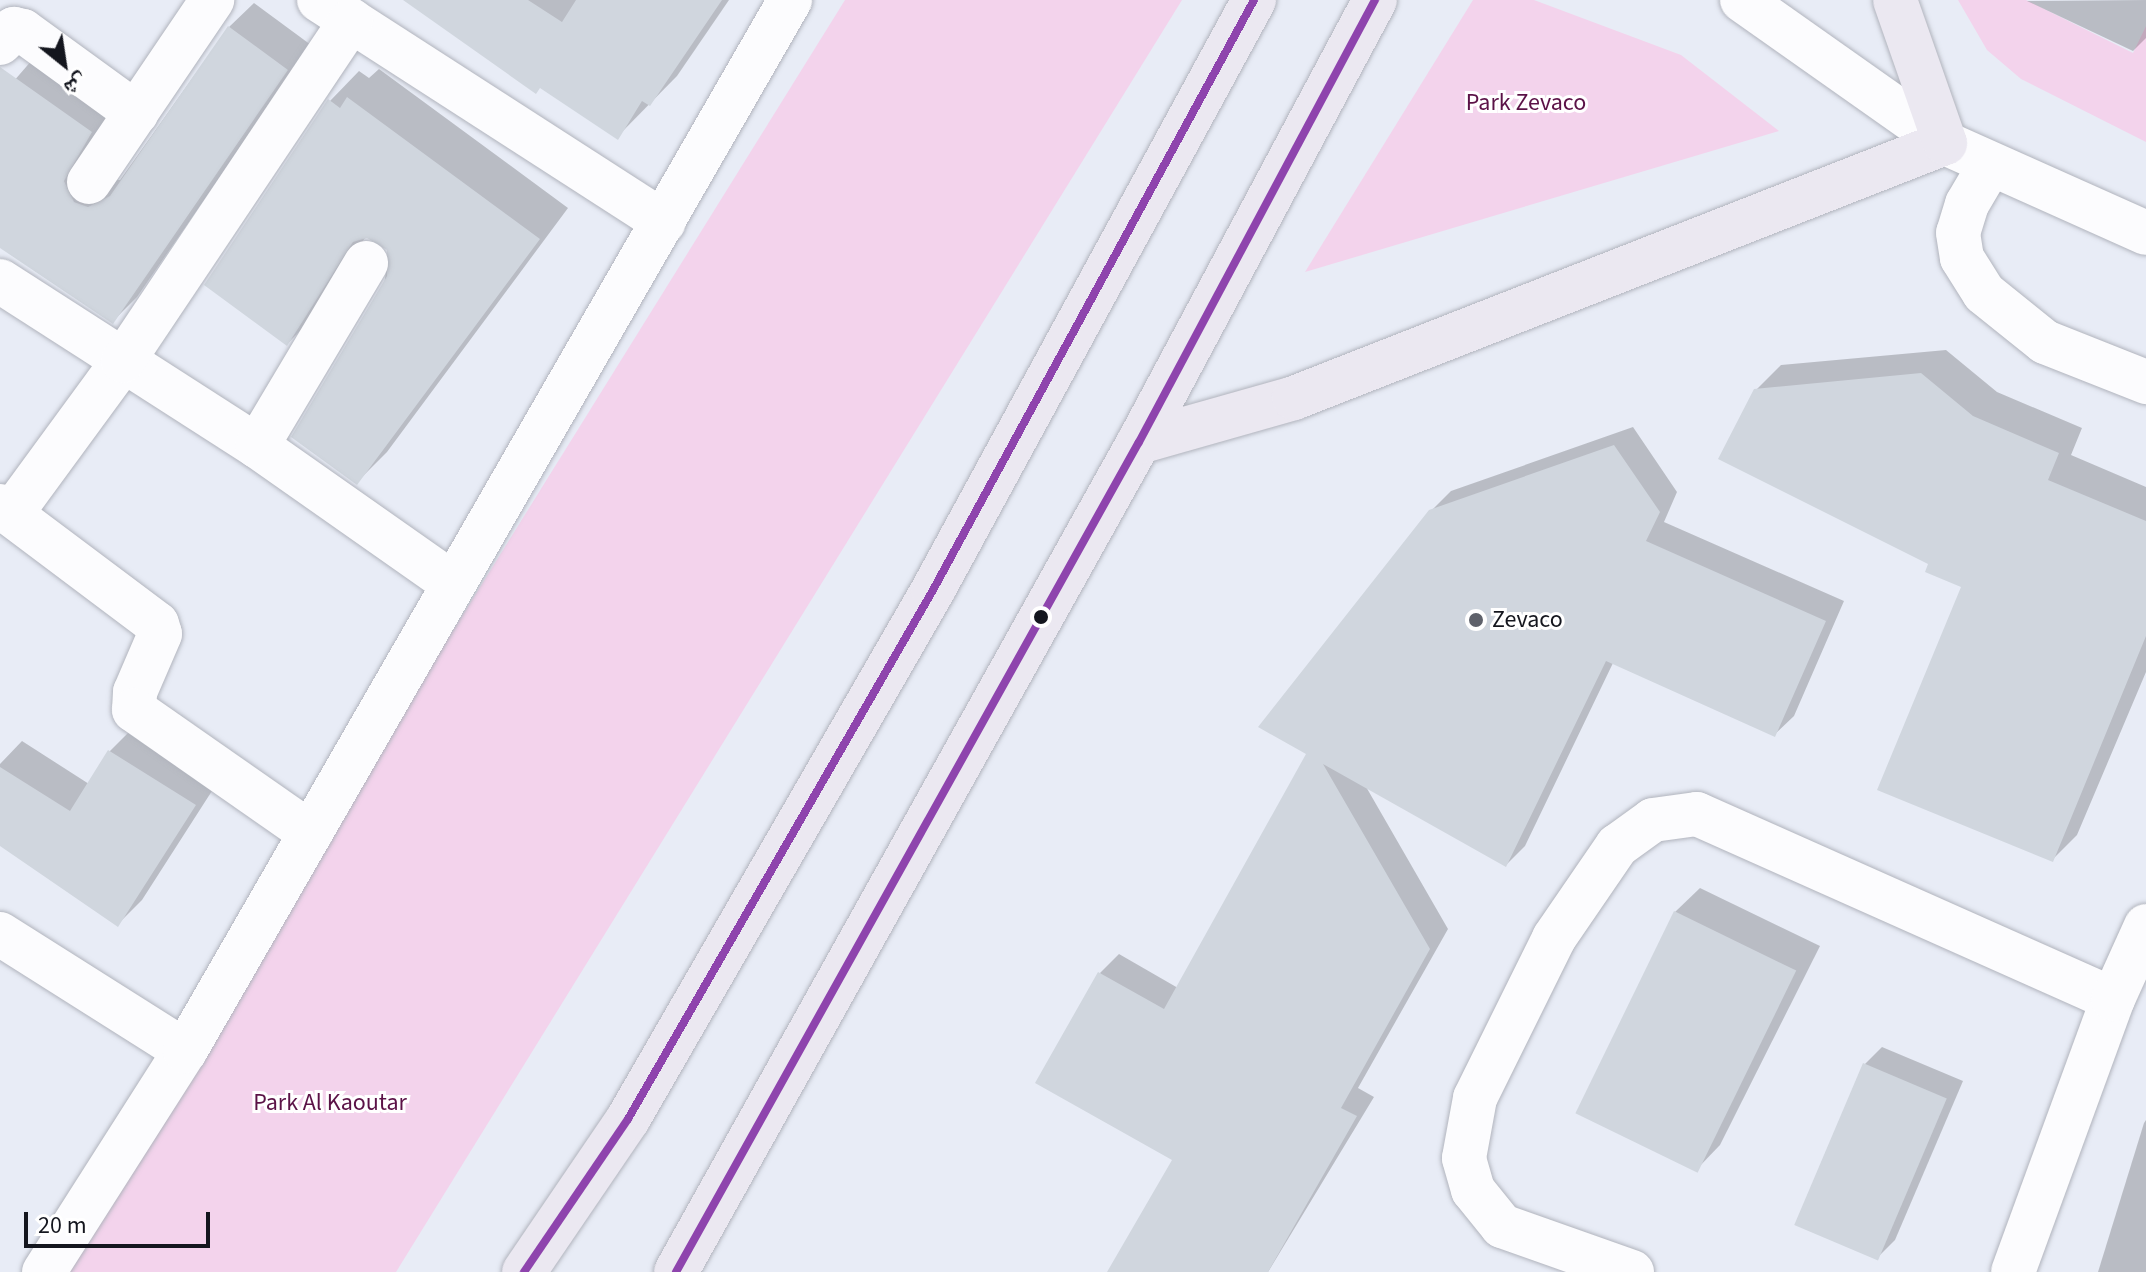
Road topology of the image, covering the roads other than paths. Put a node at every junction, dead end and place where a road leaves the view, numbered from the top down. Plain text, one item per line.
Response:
1 (212, 0) edge
2 (790, 0) edge
3 (1254, 0) edge
4 (1375, 0) edge
5 (1742, 0) edge
6 (1895, 0) edge
7 (335, 10) edge
8 (0, 43) edge
9 (136, 113) junction
10 (1945, 143) junction
11 (1990, 165) junction
12 (89, 182) dead end
13 (664, 222) junction
14 (2146, 233) edge
15 (366, 263) dead end
16 (0, 281) edge
17 (123, 361) junction
18 (2146, 382) edge
19 (1139, 442) junction
20 (257, 446) junction
21 (6, 510) edge
22 (452, 583) junction
23 (310, 833) junction
24 (2146, 926) edge
25 (0, 934) edge
26 (2113, 999) junction
27 (185, 1051) junction
28 (44, 1272) edge
29 (524, 1272) edge
30 (676, 1272) edge
31 (1632, 1272) edge
32 (2013, 1272) edge

1 - 9 street
2 - 13 street
3 - 29 main road
4 - 19 main road
5 - 10 street
6 - 10 main road
7 - 13 street
7 - 17 street
8 - 9 street
9 - 12 street
10 - 11 street
10 - 19 main road
11 - 14 street
11 - 18 street
13 - 22 street
15 - 20 street
16 - 17 street
17 - 20 street
17 - 21 street
19 - 30 main road
20 - 22 street
21 - 23 street
22 - 23 street
23 - 27 street
24 - 26 street
25 - 27 street
26 - 31 street
26 - 32 street
27 - 28 street

